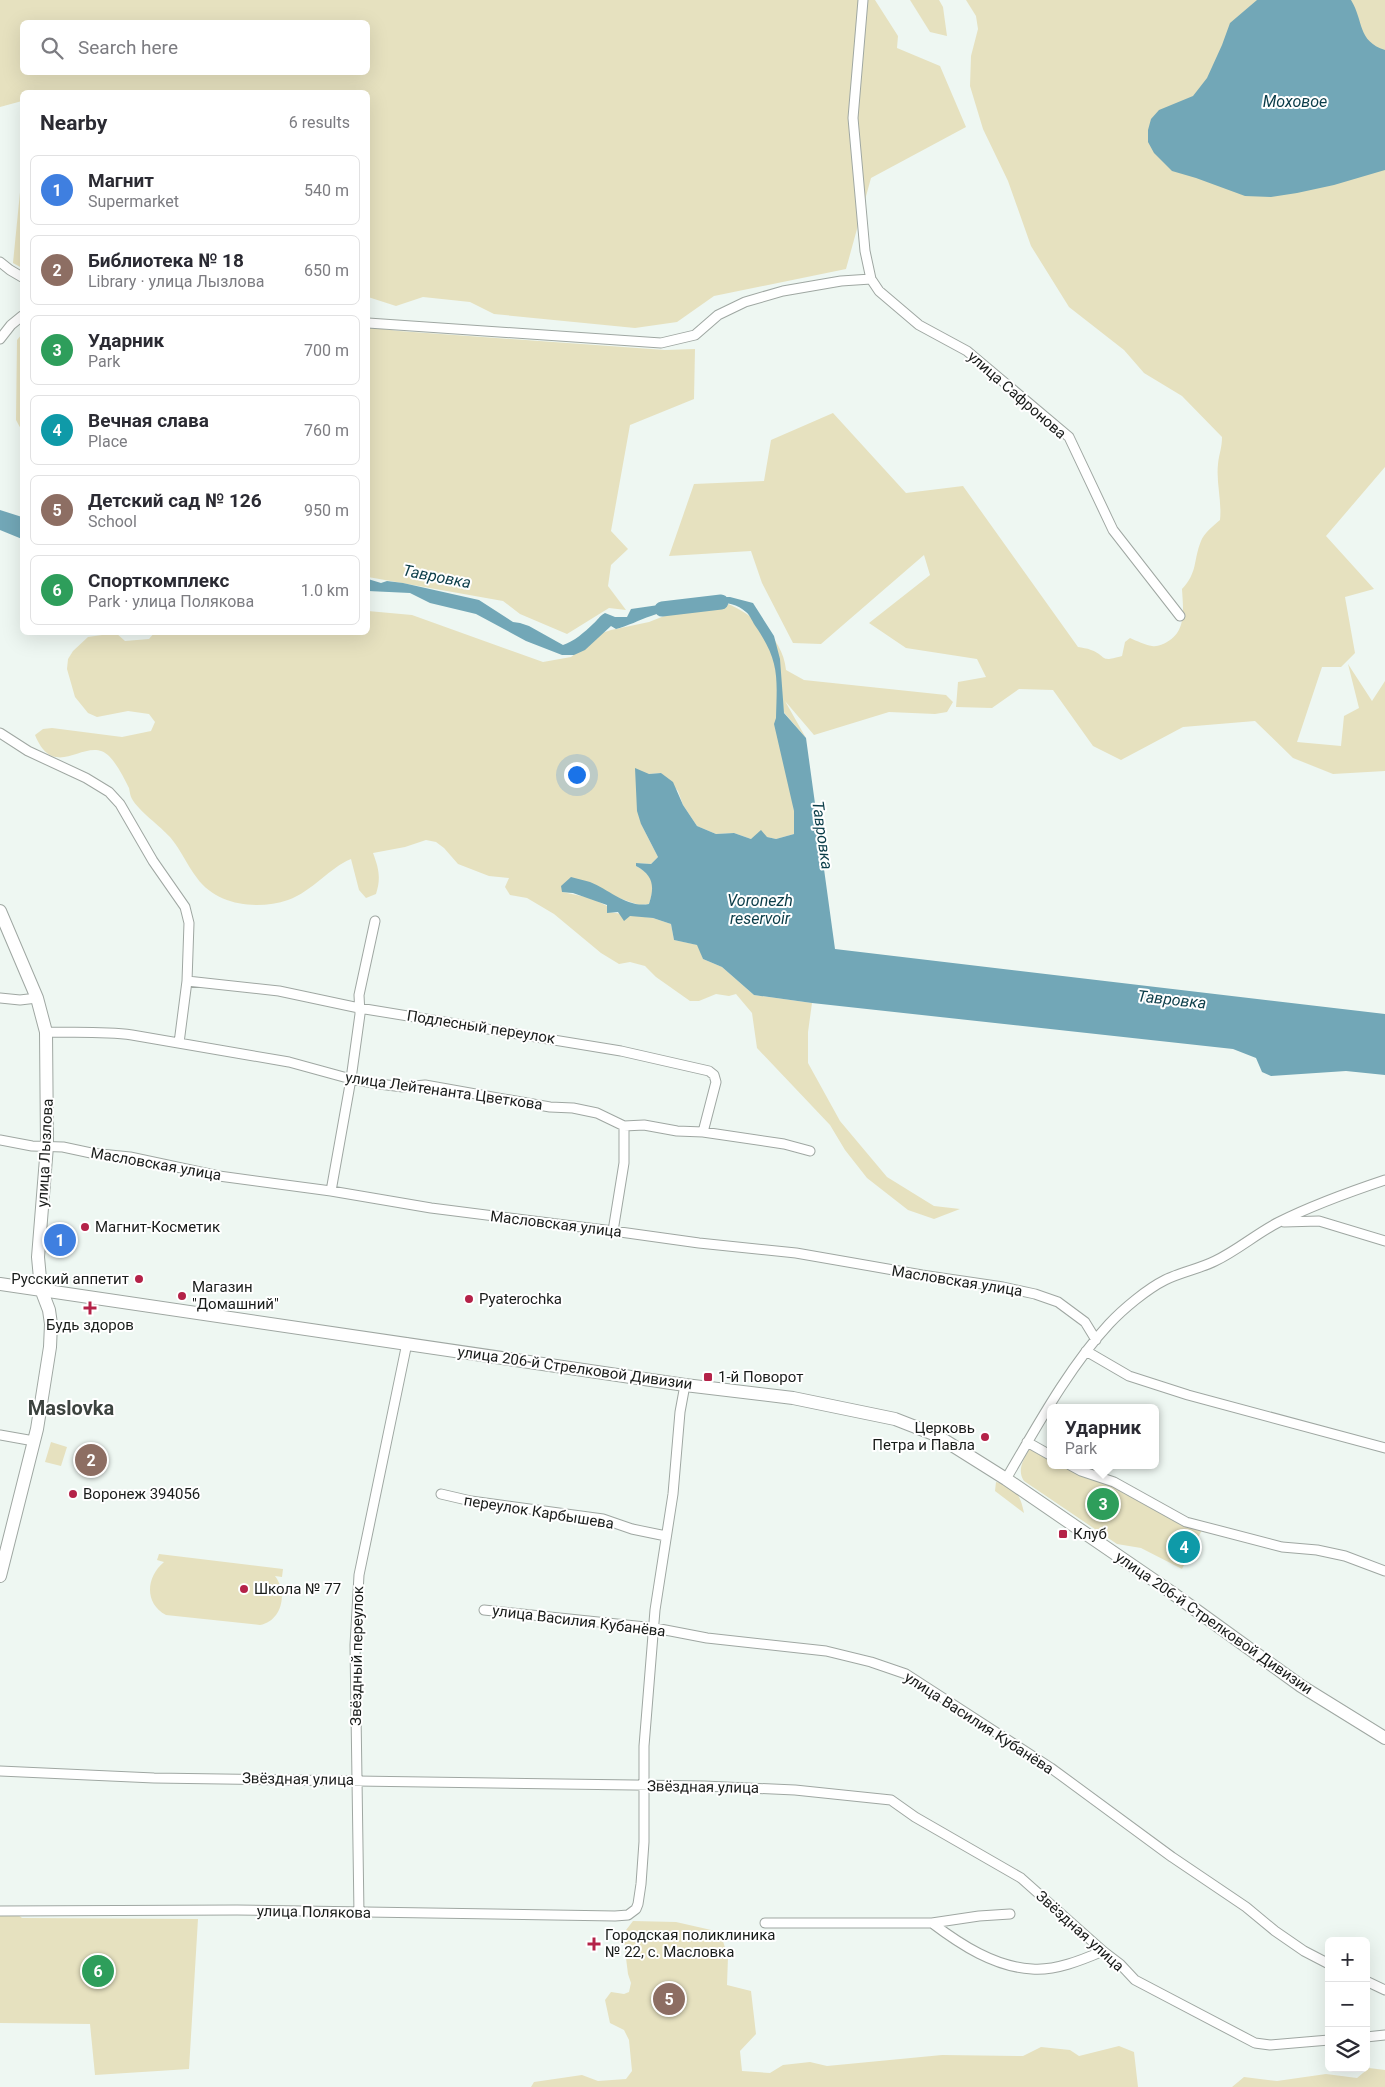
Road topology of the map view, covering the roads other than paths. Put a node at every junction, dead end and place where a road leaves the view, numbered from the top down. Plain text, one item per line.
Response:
1 (863, 0) edge
2 (0, 262) edge
3 (20, 276) edge
4 (871, 279) junction
5 (20, 318) edge
6 (370, 323) edge
7 (0, 339) edge
8 (1180, 616) dead end
9 (0, 733) edge
10 (0, 911) edge
11 (375, 921) dead end
12 (187, 981) junction
13 (0, 998) edge
14 (37, 998) junction
15 (359, 1008) junction
16 (46, 1032) junction
17 (179, 1043) junction
18 (351, 1079) junction
19 (624, 1126) junction
20 (703, 1132) junction
21 (0, 1140) edge
22 (47, 1146) junction
23 (810, 1151) dead end
24 (1385, 1180) edge
25 (330, 1191) junction
26 (1279, 1222) junction
27 (613, 1231) junction
28 (1385, 1241) edge
29 (0, 1284) edge
30 (41, 1289) junction
31 (1096, 1340) junction
32 (407, 1343) junction
33 (1086, 1351) junction
34 (686, 1385) junction
35 (1052, 1404) edge
36 (1047, 1412) edge
37 (0, 1435) edge
38 (34, 1442) junction
39 (1028, 1442) junction
40 (1385, 1448) edge
41 (1047, 1453) edge
42 (1077, 1469) edge
43 (1006, 1479) junction
44 (441, 1494) dead end
45 (666, 1536) junction
46 (1385, 1571) edge
47 (0, 1576) edge
48 (484, 1610) dead end
49 (655, 1628) junction
50 (1385, 1738) edge
51 (0, 1771) edge
52 (356, 1780) junction
53 (642, 1785) junction
54 (0, 1911) edge
55 (359, 1914) junction
56 (1010, 1914) dead end
57 (765, 1923) dead end
58 (932, 1923) junction
59 (1103, 1952) junction
60 (1325, 1962) edge
61 (1368, 1982) edge
62 (1385, 1990) edge
63 (1385, 2035) edge
64 (1370, 2037) edge
65 (1325, 2040) edge

1 - 4 street
2 - 3 street
4 - 6 street
4 - 8 street, улица Сафронова
5 - 7 street
9 - 12 street
10 - 14 main road, улица Лызлова
11 - 15 street
12 - 15 street, Подлесный переулок
12 - 17 street
13 - 14 street
14 - 16 main road, улица Лызлова
15 - 18 street
15 - 20 street, Подлесный переулок
16 - 17 street, улица Лейтенанта Цветкова
16 - 22 main road, улица Лызлова
17 - 18 street, улица Лейтенанта Цветкова
18 - 19 street, улица Лейтенанта Цветкова
18 - 25 street
19 - 20 street, улица Лейтенанта Цветкова
19 - 27 street
20 - 23 street, улица Лейтенанта Цветкова
21 - 22 street, Масловская улица
22 - 25 street, Масловская улица
22 - 30 main road, улица Лызлова
24 - 26 street
25 - 27 street, Масловская улица
26 - 28 street
26 - 31 street
27 - 31 street, Масловская улица
29 - 30 main road, улица 206-й Стрелковой Дивизии
30 - 32 main road, улица 206-й Стрелковой Дивизии
30 - 38 main road, улица Лызлова
31 - 33 street
32 - 34 main road, улица 206-й Стрелковой Дивизии
32 - 52 street, Звёздный переулок
33 - 35 street
33 - 40 street
34 - 43 main road, улица 206-й Стрелковой Дивизии
34 - 45 street
36 - 39 street
37 - 38 street
38 - 47 main road, улица Лызлова
39 - 41 street
39 - 43 street
42 - 46 street
43 - 50 main road, улица 206-й Стрелковой Дивизии
44 - 45 street, переулок Карбышева
45 - 49 street
48 - 49 street, улица Василия Кубанёва
49 - 53 street
49 - 60 street, улица Василия Кубанёва
51 - 52 street, Звёздная улица
52 - 53 street, Звёздная улица
52 - 55 street, Звёздный переулок
53 - 55 street, улица Полякова
53 - 59 street, Звёздная улица
54 - 55 street, улица Полякова
56 - 58 street
57 - 58 street
58 - 59 street
59 - 65 street, Звёздная улица
61 - 62 street
63 - 64 street

